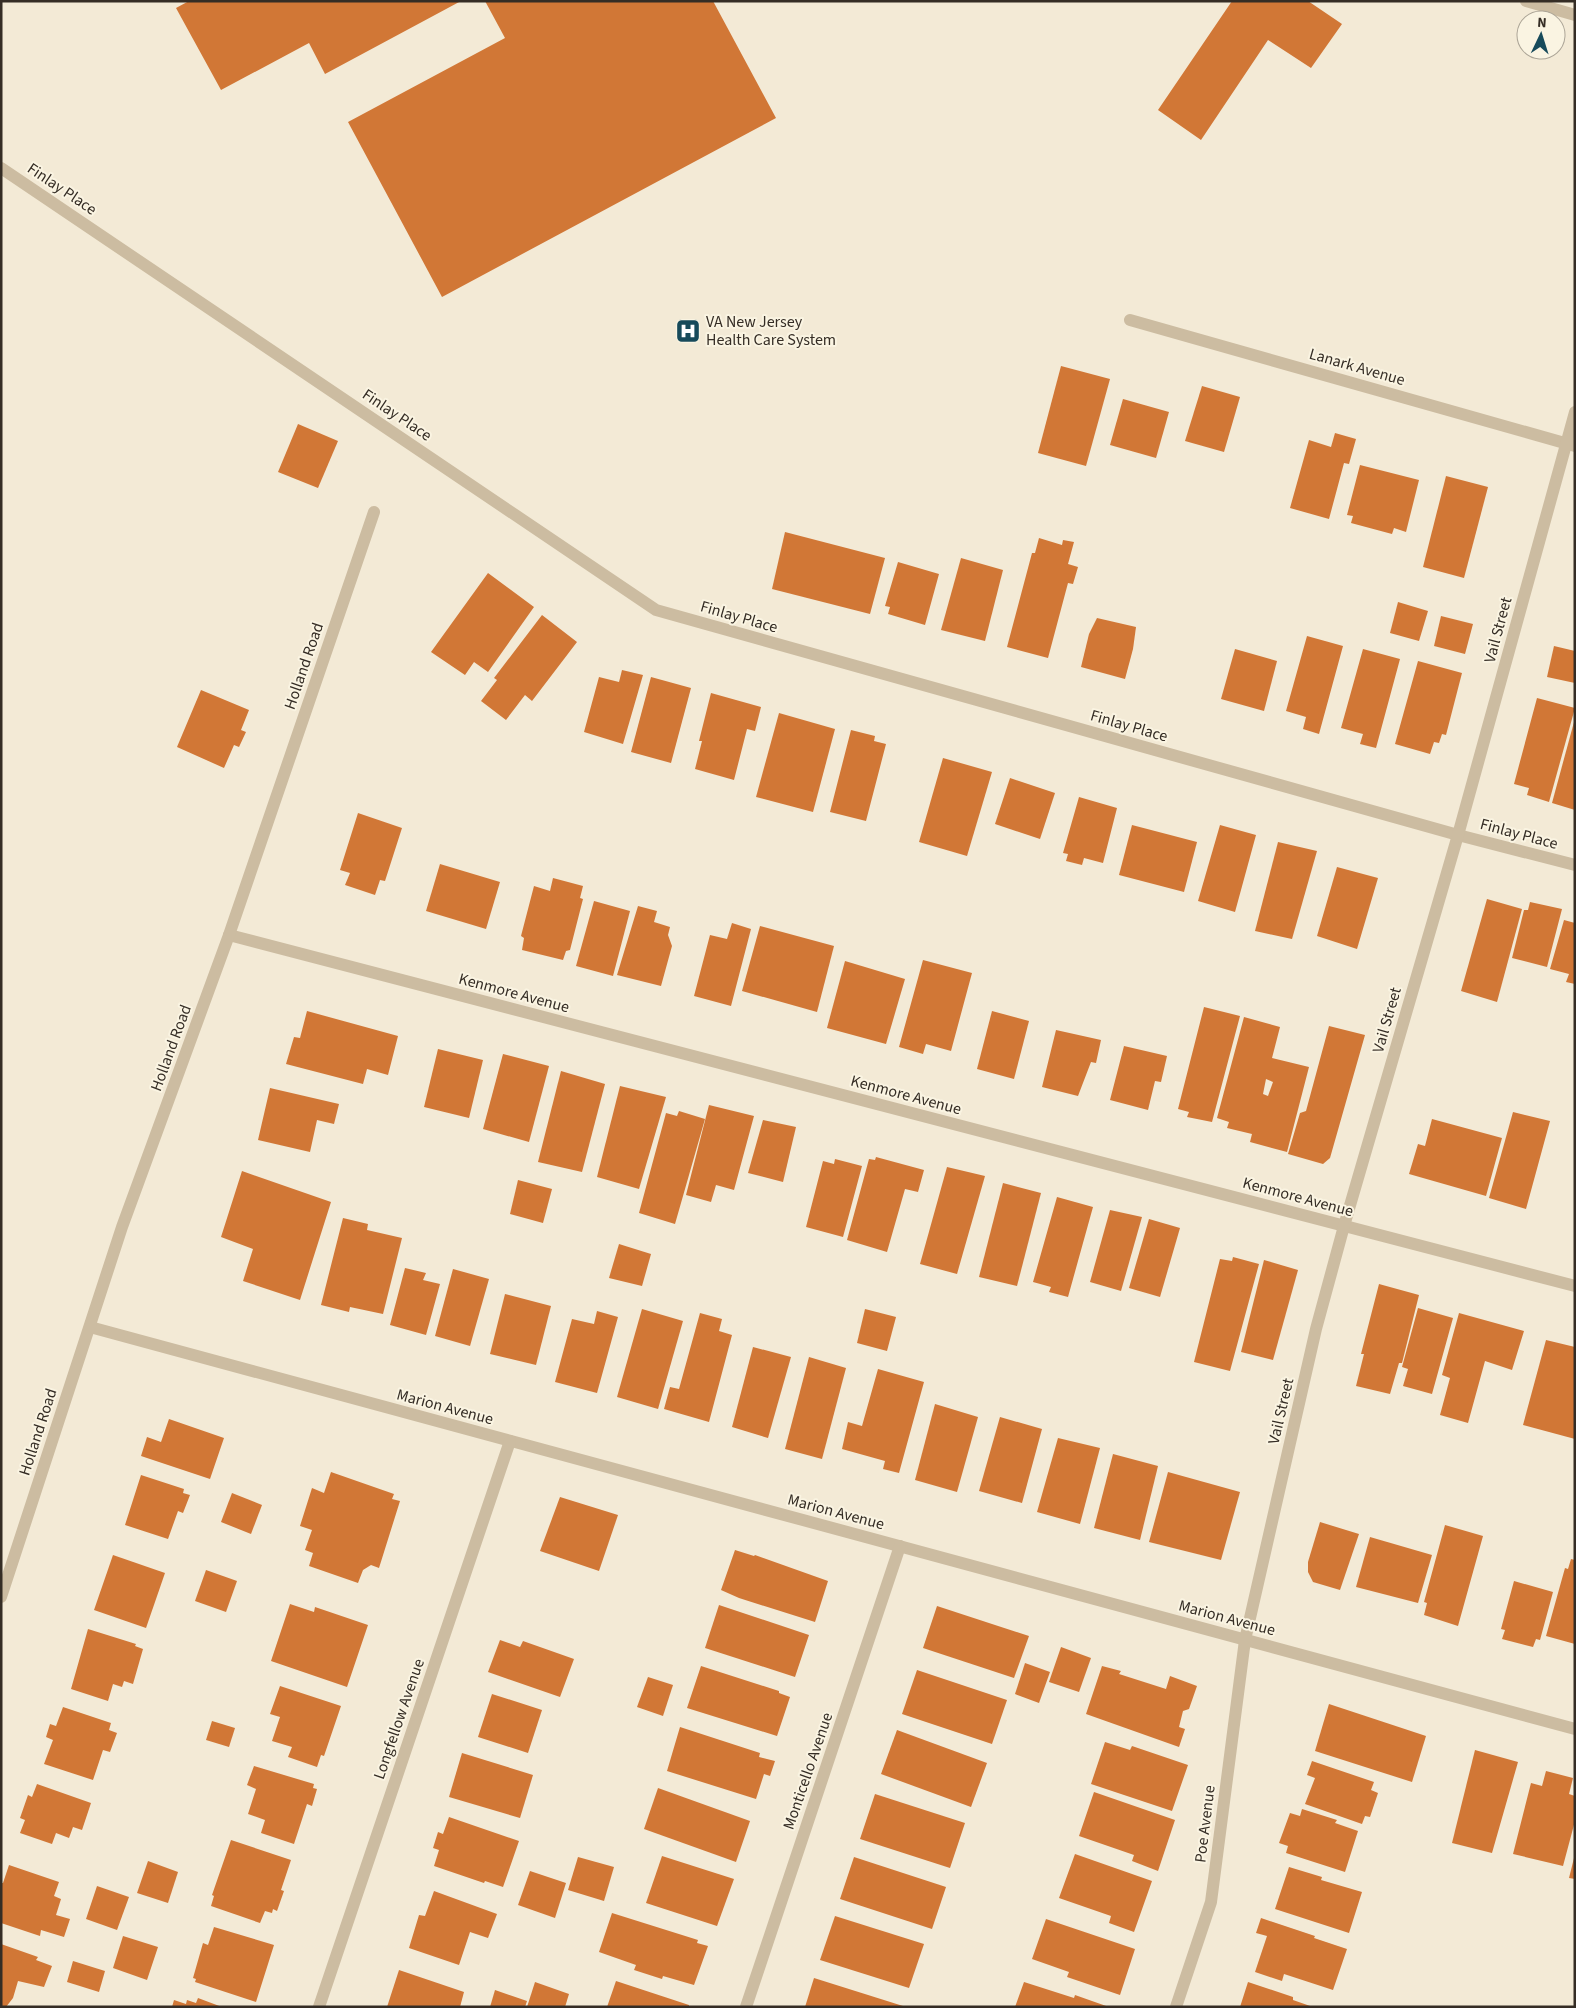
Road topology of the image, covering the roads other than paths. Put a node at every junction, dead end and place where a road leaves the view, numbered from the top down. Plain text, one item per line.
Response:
1 (1526, 1) edge
2 (1575, 15) edge
3 (3, 174) edge
4 (1130, 320) dead end
5 (1575, 412) edge
6 (1571, 444) edge
7 (374, 512) dead end
8 (1458, 835) junction
9 (1575, 865) edge
10 (229, 935) junction
11 (1344, 1226) junction
12 (1575, 1286) edge
13 (90, 1328) junction
14 (510, 1441) junction
15 (900, 1546) junction
16 (1, 1597) edge
17 (1245, 1640) junction
18 (1575, 1730) edge
19 (318, 2007) edge
20 (746, 2007) edge
21 (1176, 2007) edge

1 - 2 street
3 - 8 street, Finlay Place
4 - 6 street, Lanark Avenue
5 - 6 street, Vail Street
6 - 8 street, Vail Street
7 - 10 street, Holland Road
8 - 9 street, Finlay Place
8 - 11 street, Vail Street
10 - 11 street, Kenmore Avenue
10 - 13 street, Holland Road
11 - 12 street, Kenmore Avenue
11 - 17 street, Vail Street
13 - 14 street, Marion Avenue
13 - 16 street, Holland Road
14 - 15 street, Marion Avenue
14 - 19 street, Longfellow Avenue
15 - 17 street, Marion Avenue
15 - 20 street, Monticello Avenue
17 - 18 street, Marion Avenue
17 - 21 street, Poe Avenue

